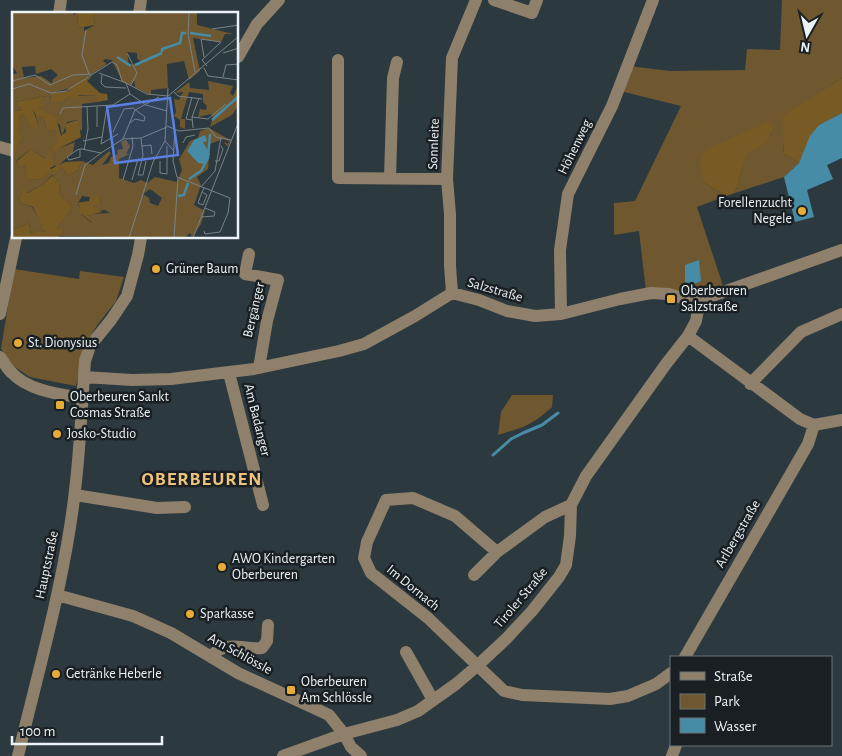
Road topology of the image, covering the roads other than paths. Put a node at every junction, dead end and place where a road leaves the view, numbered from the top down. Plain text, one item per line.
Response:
1 (279, 0) edge
2 (476, 0) edge
3 (494, 0) edge
4 (537, 0) edge
5 (652, 0) edge
6 (239, 55) edge
7 (338, 60) dead end
8 (397, 62) dead end
9 (390, 178) junction
10 (448, 179) junction
11 (16, 239) edge
12 (140, 239) edge
13 (842, 250) edge
14 (249, 254) dead end
15 (452, 293) junction
16 (695, 302) junction
17 (0, 314) edge
18 (561, 314) junction
19 (842, 314) edge
20 (688, 336) junction
21 (0, 357) edge
22 (259, 368) junction
23 (229, 373) junction
24 (84, 377) junction
25 (750, 384) junction
26 (82, 398) junction
27 (842, 420) edge
28 (814, 424) junction
29 (75, 495) junction
30 (263, 505) dead end
31 (571, 505) junction
32 (185, 507) dead end
33 (497, 552) junction
34 (474, 575) dead end
35 (57, 595) junction
36 (268, 625) dead end
37 (406, 652) dead end
38 (211, 656) junction
39 (686, 656) edge
40 (477, 666) junction
41 (670, 674) edge
42 (432, 700) junction
43 (344, 734) junction
44 (18, 756) edge
45 (283, 756) edge
46 (361, 756) edge

1 - 6 street
2 - 10 street, Sonnleite
3 - 4 street
5 - 18 street, Höhenweg
7 - 9 street
8 - 9 street
9 - 10 street
10 - 15 street, Sonnleite
11 - 17 street
12 - 24 street, Hauptstraße
13 - 16 street
14 - 22 street, Bergänger
15 - 18 street, Salzstraße
15 - 22 street, Salzstraße
16 - 18 street, Salzstraße
16 - 20 street, Tiroler Straße
19 - 25 street
20 - 25 street
20 - 31 street, Tiroler Straße
21 - 26 street
22 - 23 street, Salzstraße
23 - 24 street, Salzstraße
23 - 30 street, Am Badanger
24 - 26 street, Hauptstraße
25 - 28 street
26 - 29 street, Hauptstraße
27 - 28 street
28 - 39 street, Arlbergstraße
29 - 32 street
29 - 35 street, Hauptstraße
31 - 33 street
31 - 40 street, Tiroler Straße
33 - 34 street
33 - 40 street, Im Dornach
35 - 38 street, Am Schlössle
35 - 44 street, Hauptstraße
36 - 38 street
37 - 42 street
38 - 43 street, Am Schlössle
40 - 41 street
40 - 42 street, Tiroler Straße
42 - 43 street, Tiroler Straße
43 - 45 street, Tiroler Straße
43 - 46 street, Am Schlössle

